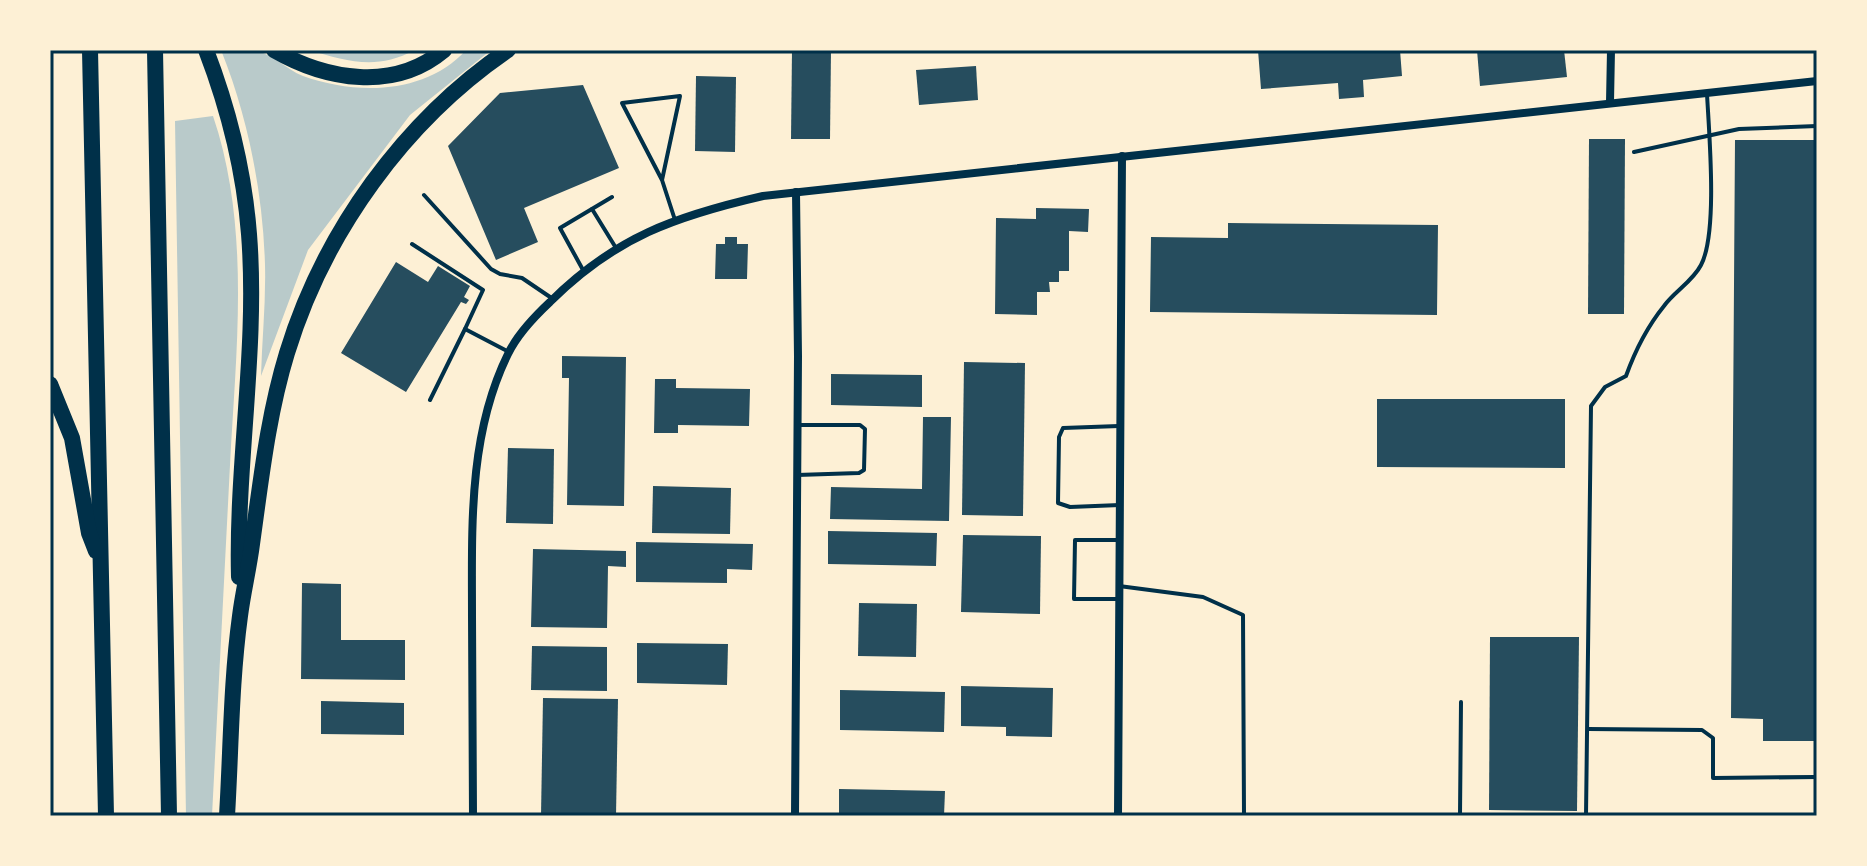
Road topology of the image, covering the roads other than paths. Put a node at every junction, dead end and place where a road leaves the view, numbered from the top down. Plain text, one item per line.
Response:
1 (90, 50) edge
2 (155, 50) edge
3 (206, 50) edge
4 (274, 50) edge
5 (444, 50) edge
6 (508, 50) edge
7 (1611, 50) edge
8 (1817, 81) edge
9 (1707, 92) junction
10 (1610, 102) junction
11 (1817, 126) edge
12 (1710, 136) junction
13 (1634, 152) dead end
14 (1122, 156) junction
15 (662, 180) junction
16 (796, 192) junction
17 (424, 195) dead end
18 (612, 197) dead end
19 (592, 209) junction
20 (675, 220) junction
21 (412, 244) dead end
22 (616, 248) junction
23 (583, 270) junction
24 (553, 299) junction
25 (465, 329) junction
26 (509, 352) junction
27 (50, 384) edge
28 (430, 400) dead end
29 (798, 425) junction
30 (1120, 426) junction
31 (797, 475) junction
32 (1120, 505) junction
33 (1119, 540) junction
34 (101, 565) junction
35 (1119, 586) junction
36 (1119, 599) junction
37 (240, 615) junction
38 (1461, 702) dead end
39 (1588, 729) junction
40 (1817, 777) edge
41 (106, 816) edge
42 (169, 816) edge
43 (227, 816) edge
44 (473, 816) edge
45 (795, 816) edge
46 (1118, 816) edge
47 (1244, 816) edge
48 (1460, 816) edge
49 (1586, 816) edge

1 - 34 highway
2 - 42 highway
3 - 37 highway
4 - 5 highway
6 - 37 highway
7 - 10 street
8 - 9 street
9 - 10 street
9 - 12 lane
10 - 14 street
11 - 12 lane
12 - 13 lane
12 - 39 lane
14 - 16 street
14 - 30 street
15 - 15 lane
15 - 20 lane
16 - 20 street
16 - 29 street
17 - 24 lane
18 - 19 lane
19 - 22 lane
19 - 23 lane
20 - 22 street
21 - 25 lane
22 - 23 street
23 - 24 street
24 - 26 street
25 - 26 lane
25 - 28 lane
26 - 44 street
27 - 34 highway
29 - 31 street
29 - 31 lane
30 - 32 street
30 - 32 lane
31 - 45 street
32 - 33 street
33 - 35 street
33 - 36 lane
34 - 41 highway
35 - 36 street
35 - 47 lane
36 - 46 street
37 - 43 highway
38 - 48 lane
39 - 40 lane
39 - 49 lane

